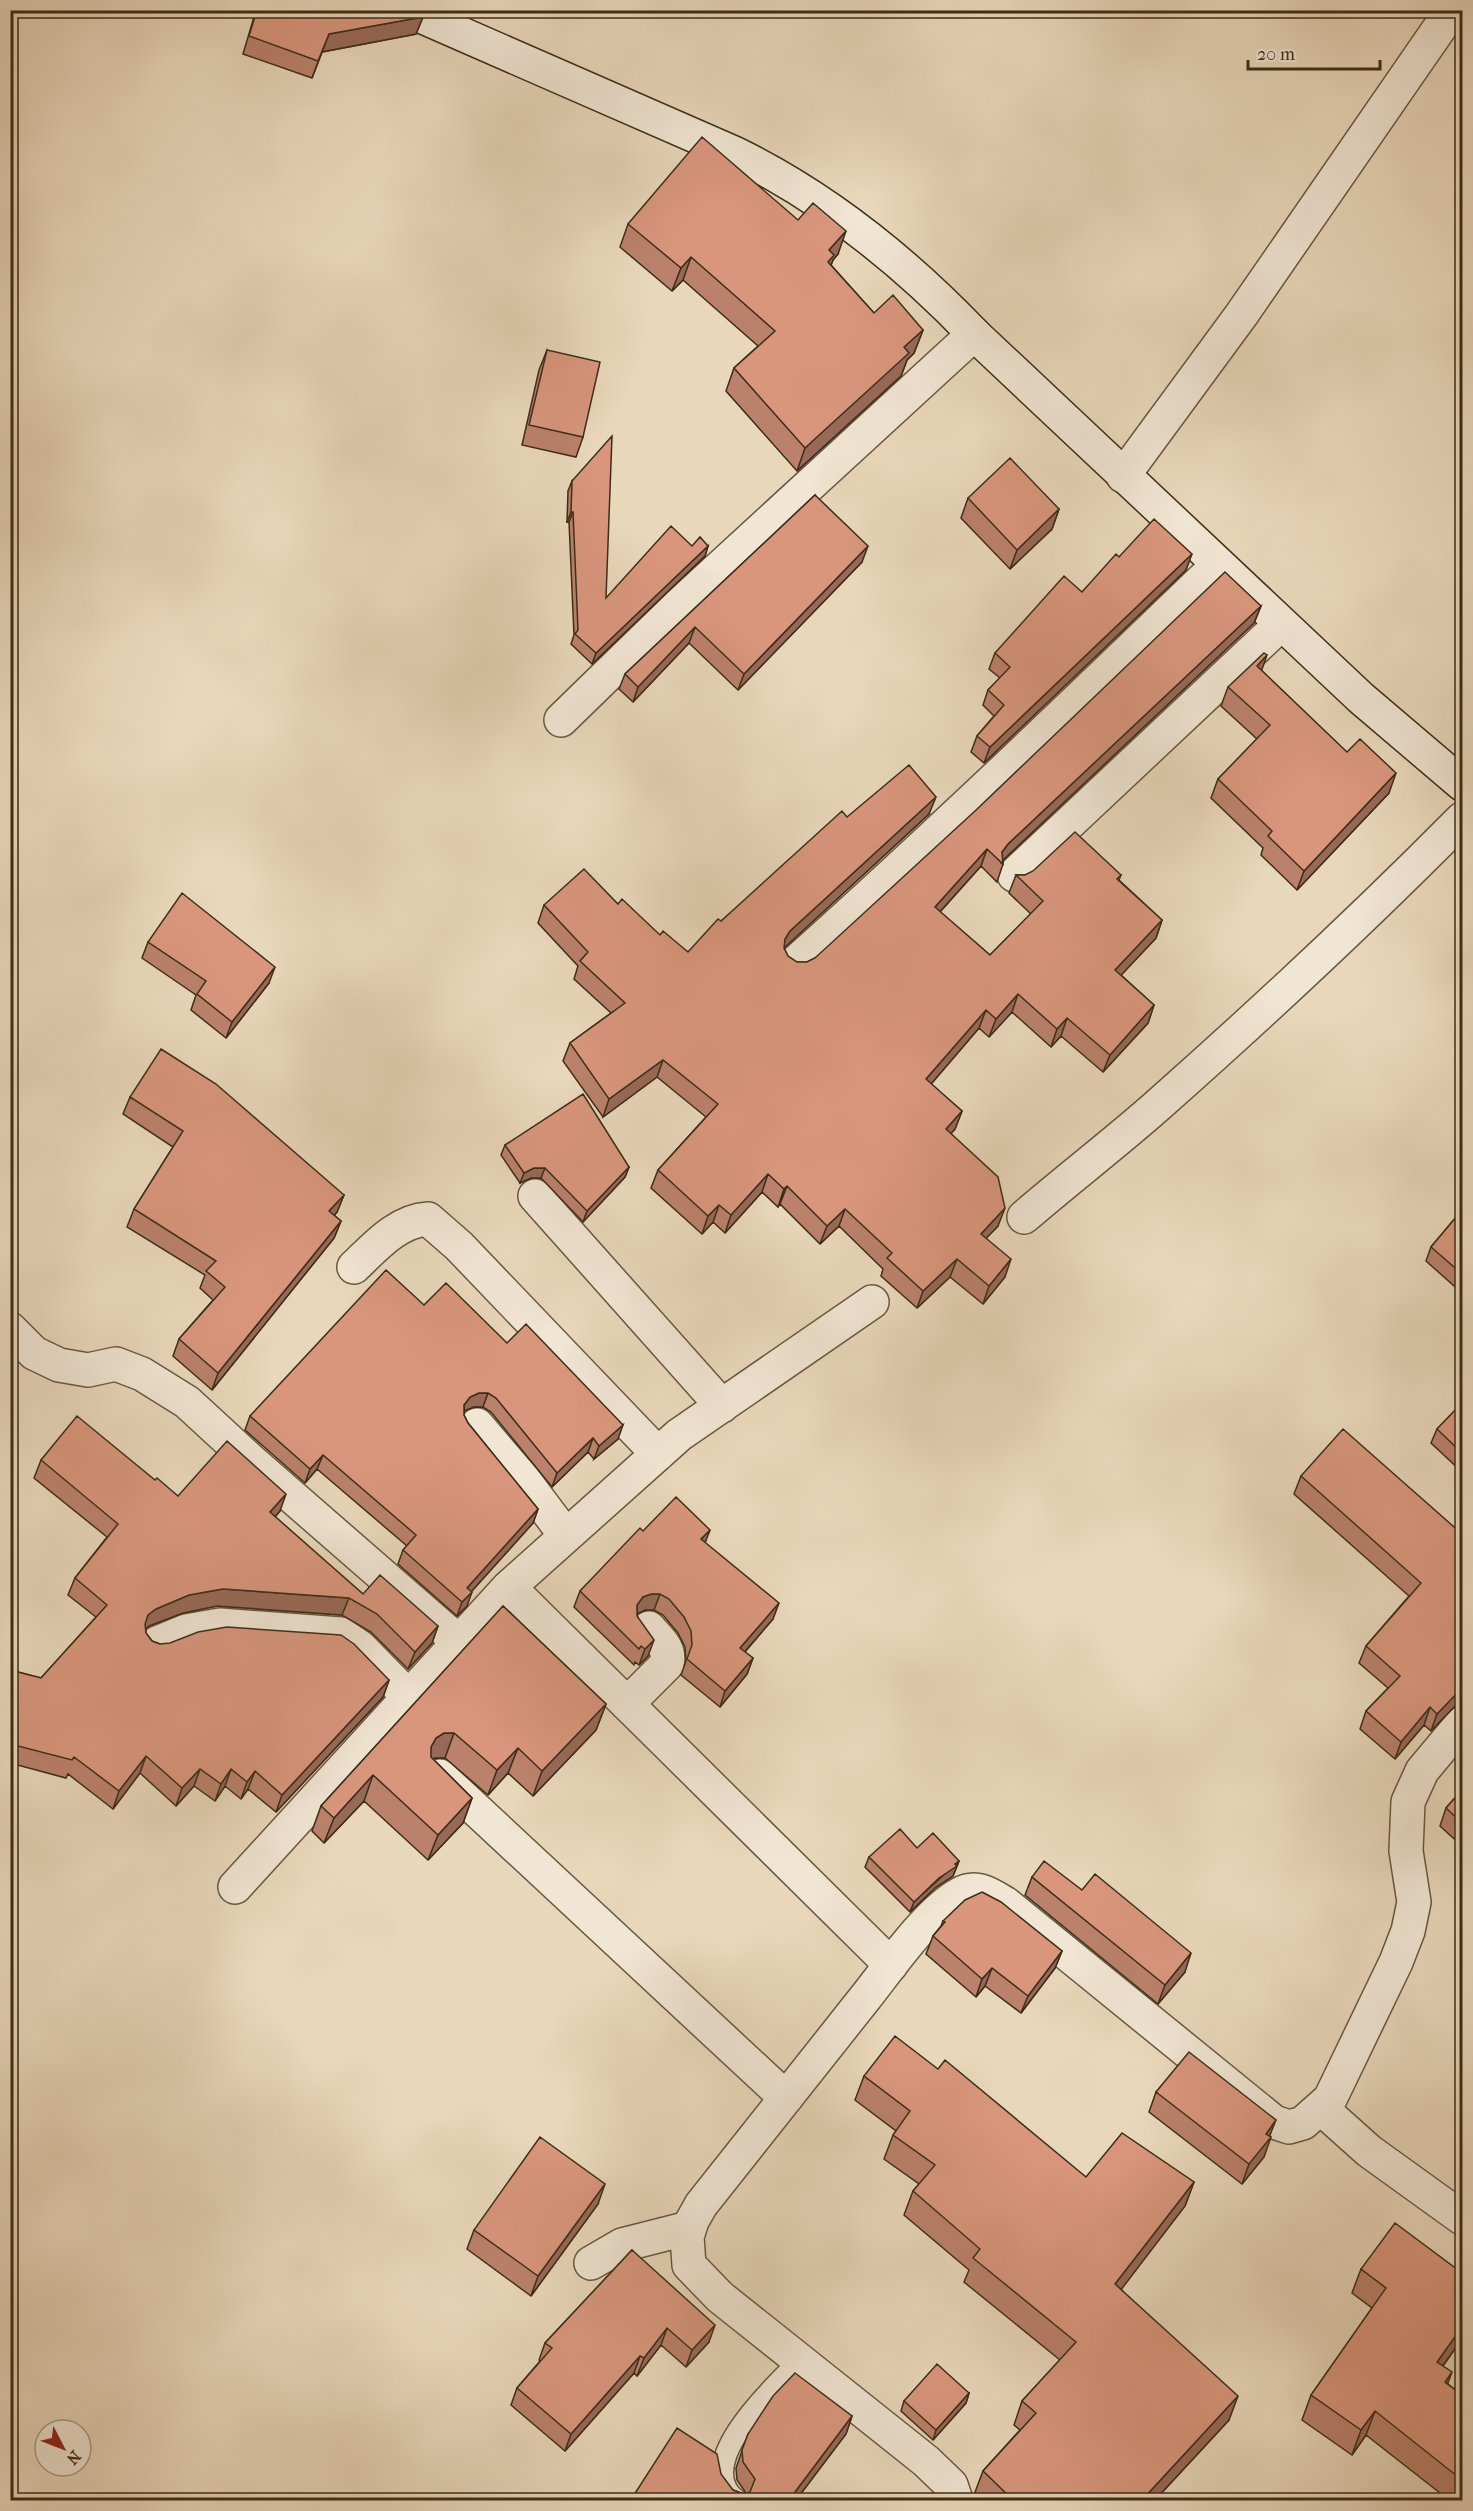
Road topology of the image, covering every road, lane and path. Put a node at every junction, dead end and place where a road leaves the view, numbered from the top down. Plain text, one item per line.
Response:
1 (407, 10) edge
2 (1452, 10) edge
3 (974, 334) junction
4 (1123, 476) junction
5 (1218, 565) junction
6 (1281, 624) junction
7 (561, 720) dead end
8 (1462, 784) edge
9 (1462, 819) edge
10 (1014, 875) edge
11 (796, 962) edge
12 (535, 1196) dead end
13 (1024, 1216) dead end
14 (354, 1268) dead end
15 (872, 1302) dead end
16 (10, 1329) edge
17 (722, 1406) junction
18 (477, 1425) dead end
19 (658, 1454) junction
20 (566, 1536) junction
21 (509, 1587) junction
22 (649, 1628) edge
23 (157, 1642) edge
24 (459, 1642) junction
25 (409, 1697) junction
26 (627, 1704) junction
27 (1462, 1723) edge
28 (441, 1776) edge
29 (235, 1887) dead end
30 (891, 1965) junction
31 (786, 2098) junction
32 (1321, 2108) junction
33 (1462, 2218) edge
34 (689, 2228) junction
35 (591, 2263) dead end
36 (800, 2361) junction
37 (736, 2500) edge
38 (956, 2500) edge

1 - 3 street
2 - 4 street
3 - 4 street
3 - 7 street
4 - 5 street
5 - 6 street
5 - 11 street
6 - 8 street
6 - 10 street
9 - 13 street
12 - 17 street
14 - 19 street
15 - 17 street
16 - 24 street
17 - 19 street
18 - 20 street
19 - 20 street
20 - 21 street
21 - 24 street
21 - 26 street
22 - 26 street
23 - 25 street
24 - 25 street
25 - 29 street
26 - 30 street
27 - 32 street
28 - 31 street
30 - 31 street
30 - 32 street
31 - 34 street
32 - 33 street
34 - 35 street
34 - 36 street
36 - 37 lane
36 - 38 street

